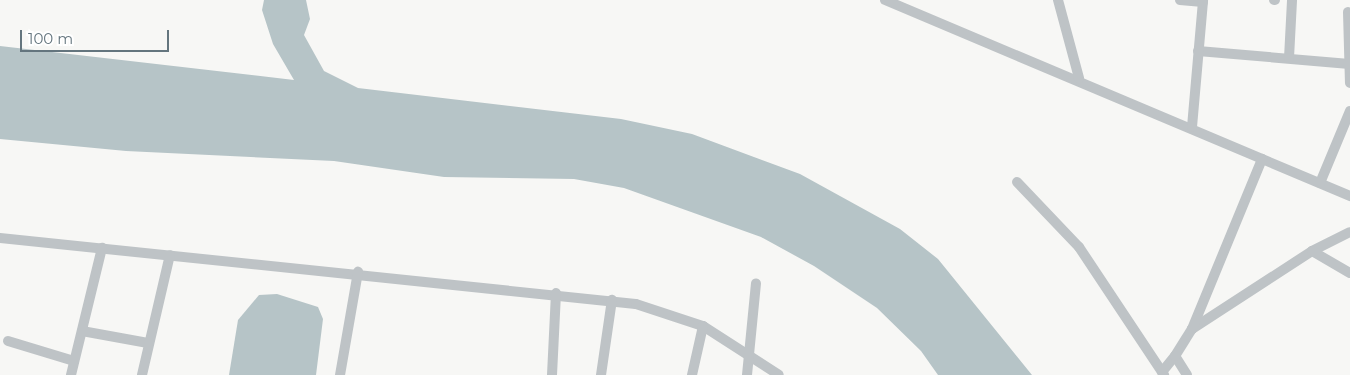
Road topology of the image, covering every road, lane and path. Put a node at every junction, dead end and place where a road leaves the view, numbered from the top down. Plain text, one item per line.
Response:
1 (886, 0) edge
2 (1058, 0) edge
3 (1180, 0) edge
4 (1292, 0) edge
5 (1203, 1) edge
6 (1348, 12) dead end
7 (1198, 51) junction
8 (1289, 58) junction
9 (1349, 64) edge
10 (1079, 78) junction
11 (1350, 83) edge
12 (1350, 111) edge
13 (1192, 127) junction
14 (1262, 159) junction
15 (1017, 182) dead end
16 (1320, 183) junction
17 (1350, 196) edge
18 (1350, 232) edge
19 (0, 238) edge
20 (102, 248) junction
21 (1312, 251) junction
22 (170, 255) junction
23 (358, 272) junction
24 (1350, 273) edge
25 (756, 284) dead end
26 (556, 293) junction
27 (612, 300) junction
28 (703, 326) junction
29 (1192, 329) junction
30 (82, 330) junction
31 (8, 341) dead end
32 (148, 343) junction
33 (750, 354) junction
34 (1175, 356) junction
35 (74, 361) junction
36 (1163, 374) edge
37 (71, 375) edge
38 (142, 375) edge
39 (340, 375) edge
40 (552, 375) edge
41 (601, 375) edge
42 (692, 375) edge
43 (747, 375) edge
44 (779, 375) edge
45 (1187, 375) edge

1 - 10 street
2 - 10 street
3 - 5 street
4 - 8 street
5 - 7 street
6 - 9 street
7 - 8 street
7 - 13 street
8 - 9 street
9 - 11 street
10 - 13 street
12 - 16 street
13 - 14 street
14 - 16 street
14 - 29 street
15 - 36 street
16 - 17 street
18 - 21 street
19 - 20 street
20 - 22 street
20 - 30 street
21 - 24 street
21 - 29 street
22 - 23 street
22 - 32 street
23 - 26 street
23 - 39 street
25 - 33 street
26 - 27 street
26 - 40 street
27 - 28 street
27 - 41 street
28 - 33 street
28 - 42 street
29 - 34 street
30 - 32 street
30 - 35 street
31 - 35 street
32 - 38 street
33 - 43 street
33 - 44 street
34 - 36 street
34 - 45 street
35 - 37 street

